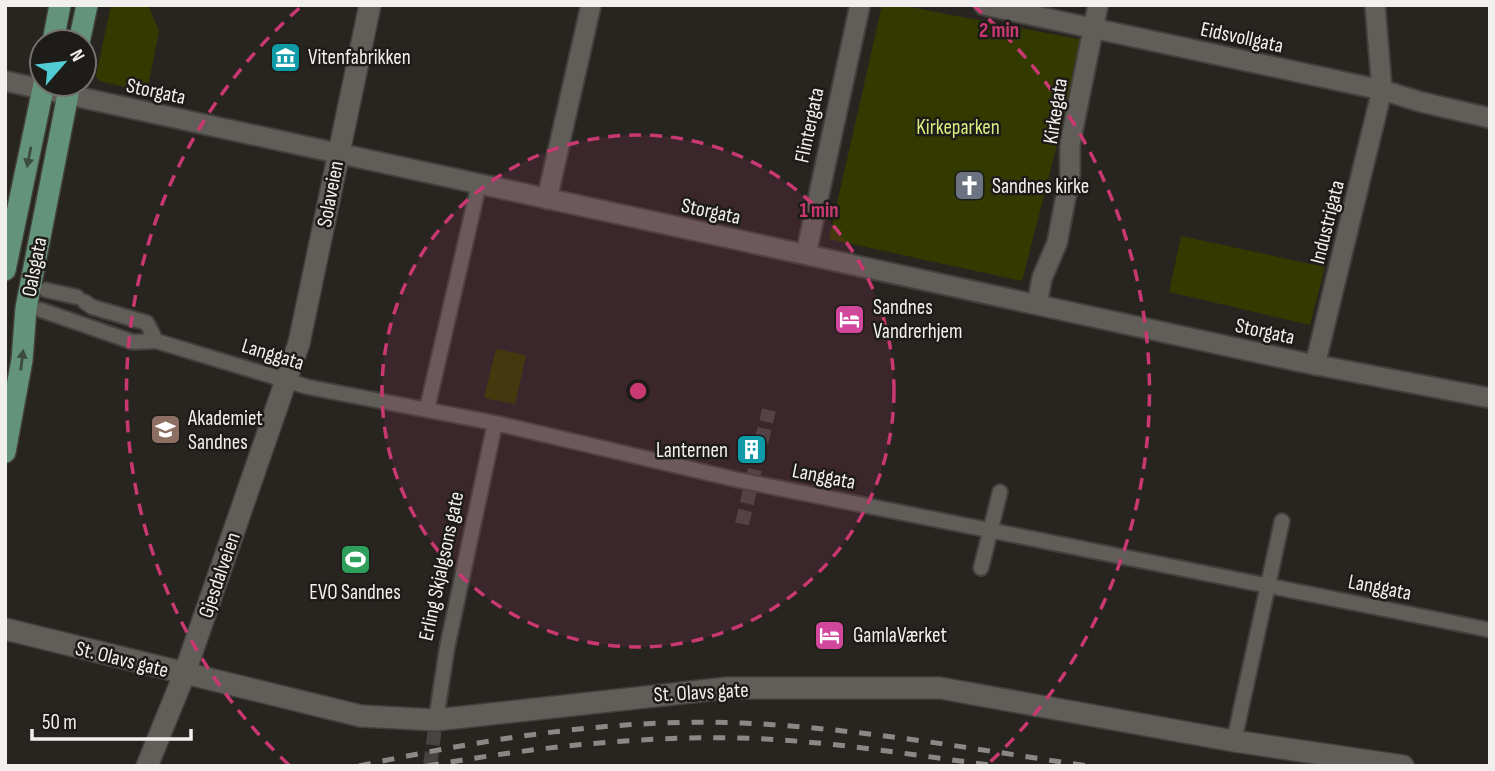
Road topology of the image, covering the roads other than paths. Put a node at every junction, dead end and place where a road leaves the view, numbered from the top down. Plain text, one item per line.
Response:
1 (60, 5) edge
2 (87, 5) edge
3 (370, 5) edge
4 (591, 5) edge
5 (860, 5) edge
6 (984, 5) edge
7 (1098, 5) edge
8 (1375, 5) edge
9 (56, 28) edge
10 (82, 28) edge
11 (1092, 30) junction
12 (5, 81) edge
13 (28, 85) edge
14 (1382, 90) junction
15 (98, 96) edge
16 (41, 98) edge
17 (67, 98) edge
18 (1490, 118) edge
19 (338, 153) junction
20 (479, 184) junction
21 (547, 199) junction
22 (806, 254) junction
23 (35, 265) junction
24 (5, 270) edge
25 (5, 276) edge
26 (46, 290) dead end
27 (84, 304) junction
28 (1037, 306) junction
29 (41, 310) dead end
30 (80, 325) junction
31 (156, 341) junction
32 (1315, 365) junction
33 (286, 382) junction
34 (1490, 398) edge
35 (427, 410) junction
36 (495, 423) junction
37 (5, 452) edge
38 (1000, 492) dead end
39 (1282, 521) dead end
40 (989, 530) junction
41 (981, 568) dead end
42 (1268, 586) junction
43 (5, 629) edge
44 (1490, 630) edge
45 (184, 675) junction
46 (436, 720) junction
47 (1234, 740) junction
48 (147, 766) edge
49 (1403, 766) edge

1 - 9 main road
2 - 10 main road
3 - 19 street, Solaveien
4 - 21 street
5 - 22 street, Flintergata
6 - 11 street, Eidsvollgata
7 - 11 street, Kirkegata
8 - 14 street, Industrigata
11 - 14 street, Eidsvollgata
11 - 28 street, Kirkegata
12 - 13 street, Storgata
14 - 18 street, Eidsvollgata
14 - 32 street, Industrigata
15 - 19 street, Storgata
16 -> 24 main road, Oalsgata
17 - 23 main road, Oalsgata
19 - 20 street, Storgata
19 - 33 street, Solaveien
20 - 21 street, Storgata
20 - 35 street
21 - 22 street, Storgata
22 - 28 street, Storgata
23 - 25 street
37 -> 23 main road, Oalsgata
26 - 27 street, Langgata
27 - 30 street
27 - 31 street, Langgata
28 - 32 street, Storgata
29 - 30 street, Langgata
30 - 31 street, Langgata
31 - 33 street, Langgata
32 - 34 street, Storgata
33 - 35 street, Langgata
33 - 45 street, Gjesdalveien
35 - 36 street, Langgata
36 - 40 street, Langgata
36 - 46 street, Erling Skjalgsons gate
38 - 40 street
39 - 42 street
40 - 41 street
40 - 42 street, Langgata
42 - 44 street, Langgata
42 - 47 street
43 - 45 street, St. Olavs gate
45 - 46 street, St. Olavs gate
45 - 48 street, Gjesdalveien
46 - 47 street, St. Olavs gate
47 - 49 street, St. Olavs gate

